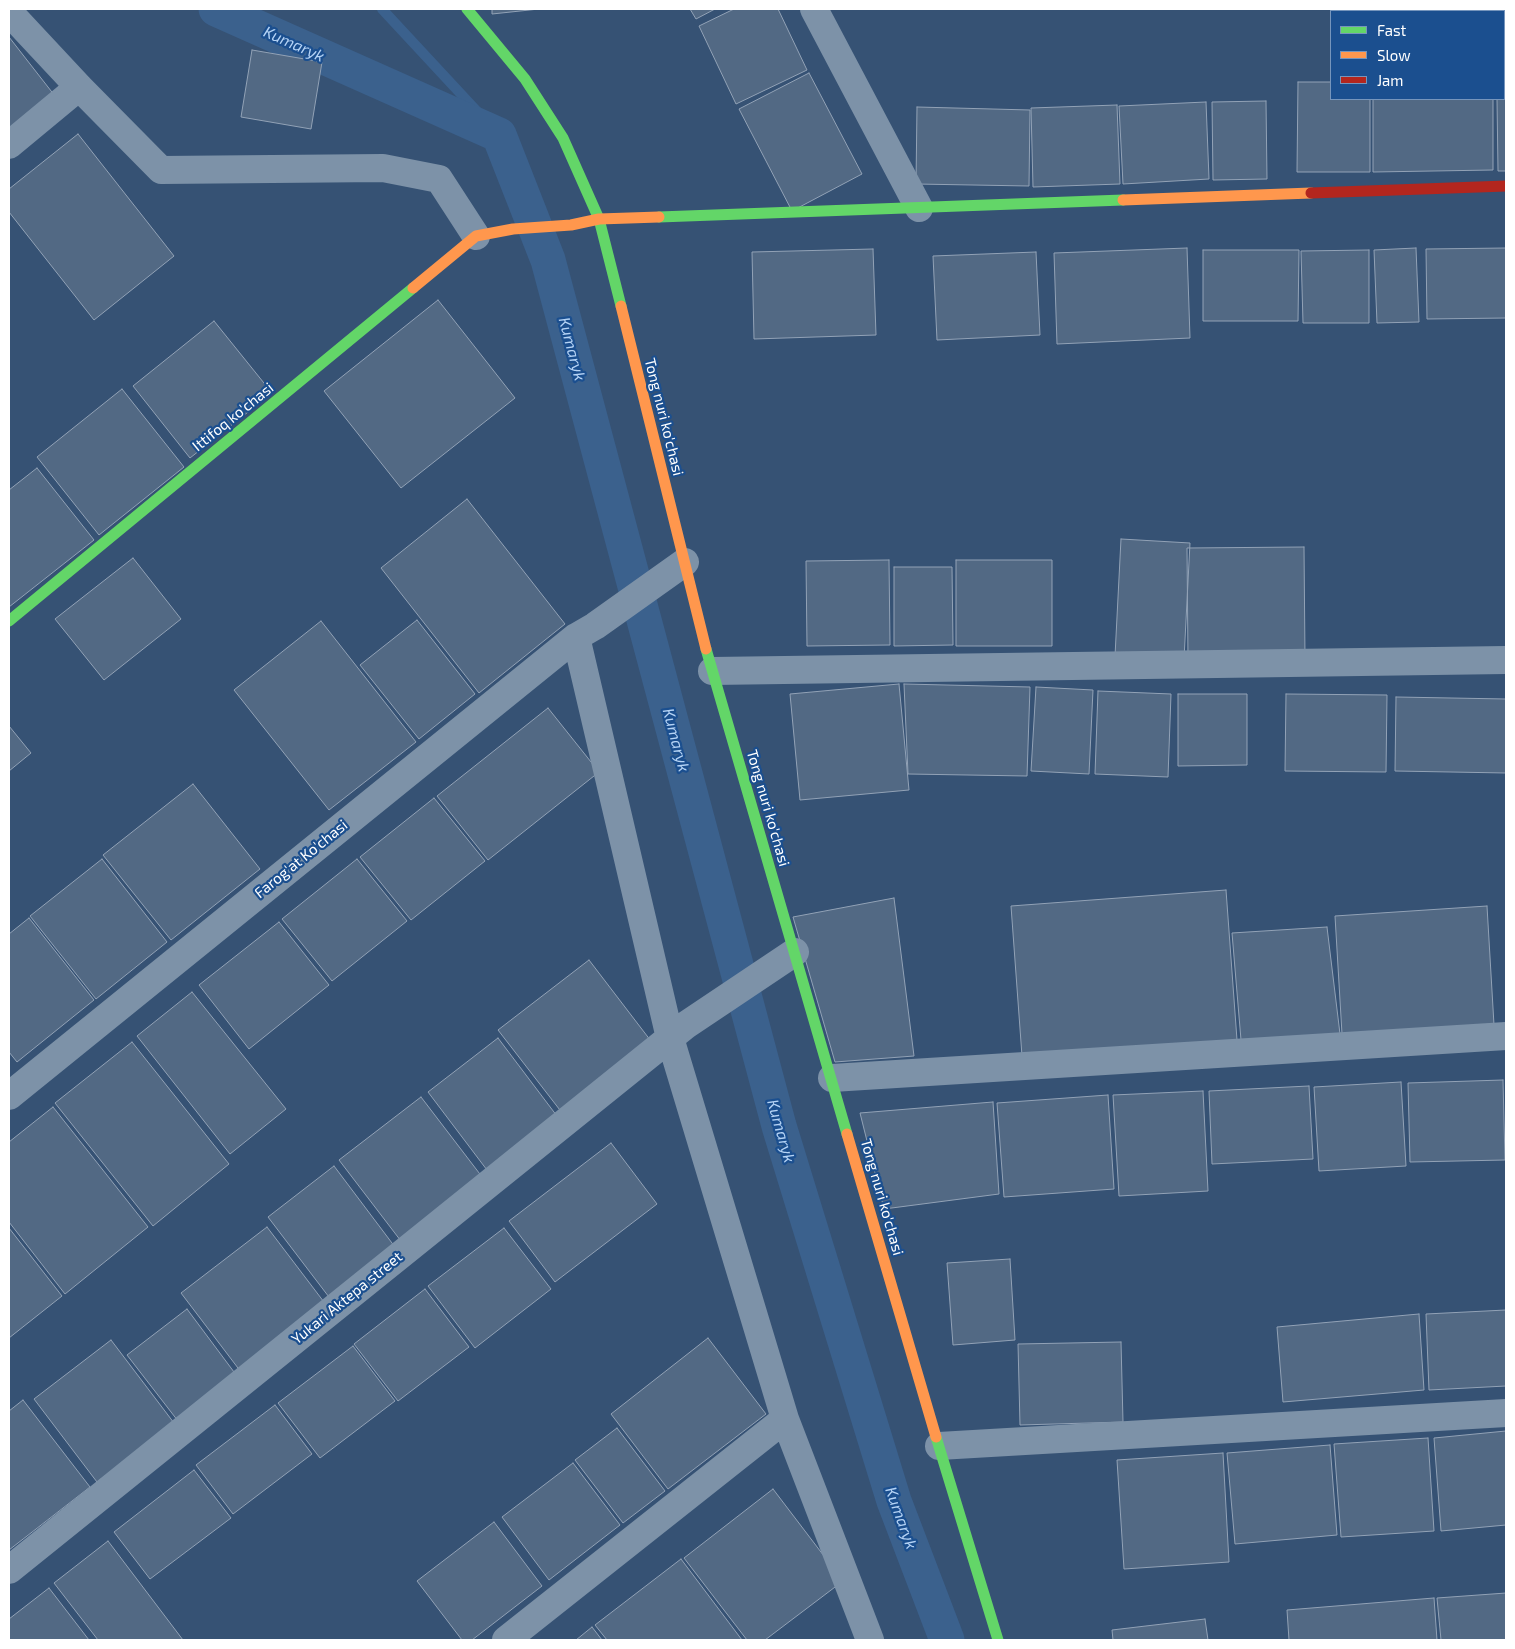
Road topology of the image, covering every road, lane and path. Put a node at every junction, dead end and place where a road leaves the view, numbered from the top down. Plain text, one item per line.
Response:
1 (467, 9) edge
2 (814, 9) edge
3 (9, 12) edge
4 (79, 87) junction
5 (9, 145) edge
6 (1506, 186) edge
7 (919, 208) junction
8 (599, 219) junction
9 (476, 236) junction
10 (685, 562) junction
11 (9, 621) edge
12 (586, 631) junction
13 (1506, 660) edge
14 (712, 671) junction
15 (795, 952) junction
16 (678, 1031) junction
17 (1506, 1036) edge
18 (832, 1078) junction
19 (9, 1096) edge
20 (1506, 1413) edge
21 (785, 1419) junction
22 (939, 1446) junction
23 (9, 1570) edge
24 (506, 1640) edge
25 (870, 1640) edge
26 (998, 1640) edge

1 - 8 street, Tong nuri ko'chasi
2 - 7 street
3 - 4 street
4 - 5 street
4 - 9 street
6 - 7 street
7 - 8 street
8 - 9 street
8 - 10 street, Tong nuri ko'chasi
9 - 11 street, Ittifoq ko'chasi
10 - 12 street, Farog'at Ko'chasi
10 - 14 street, Tong nuri ko'chasi
12 - 16 street
12 - 19 street, Farog'at Ko'chasi
13 - 14 street
14 - 15 street, Tong nuri ko'chasi
15 - 16 street, Yukari Aktepa street
15 - 18 street, Tong nuri ko'chasi
16 - 21 street
16 - 23 street, Yukari Aktepa street
17 - 18 street
18 - 22 street, Tong nuri ko'chasi
20 - 22 street
21 - 24 street
21 - 25 street
22 - 26 street, Tong nuri ko'chasi

